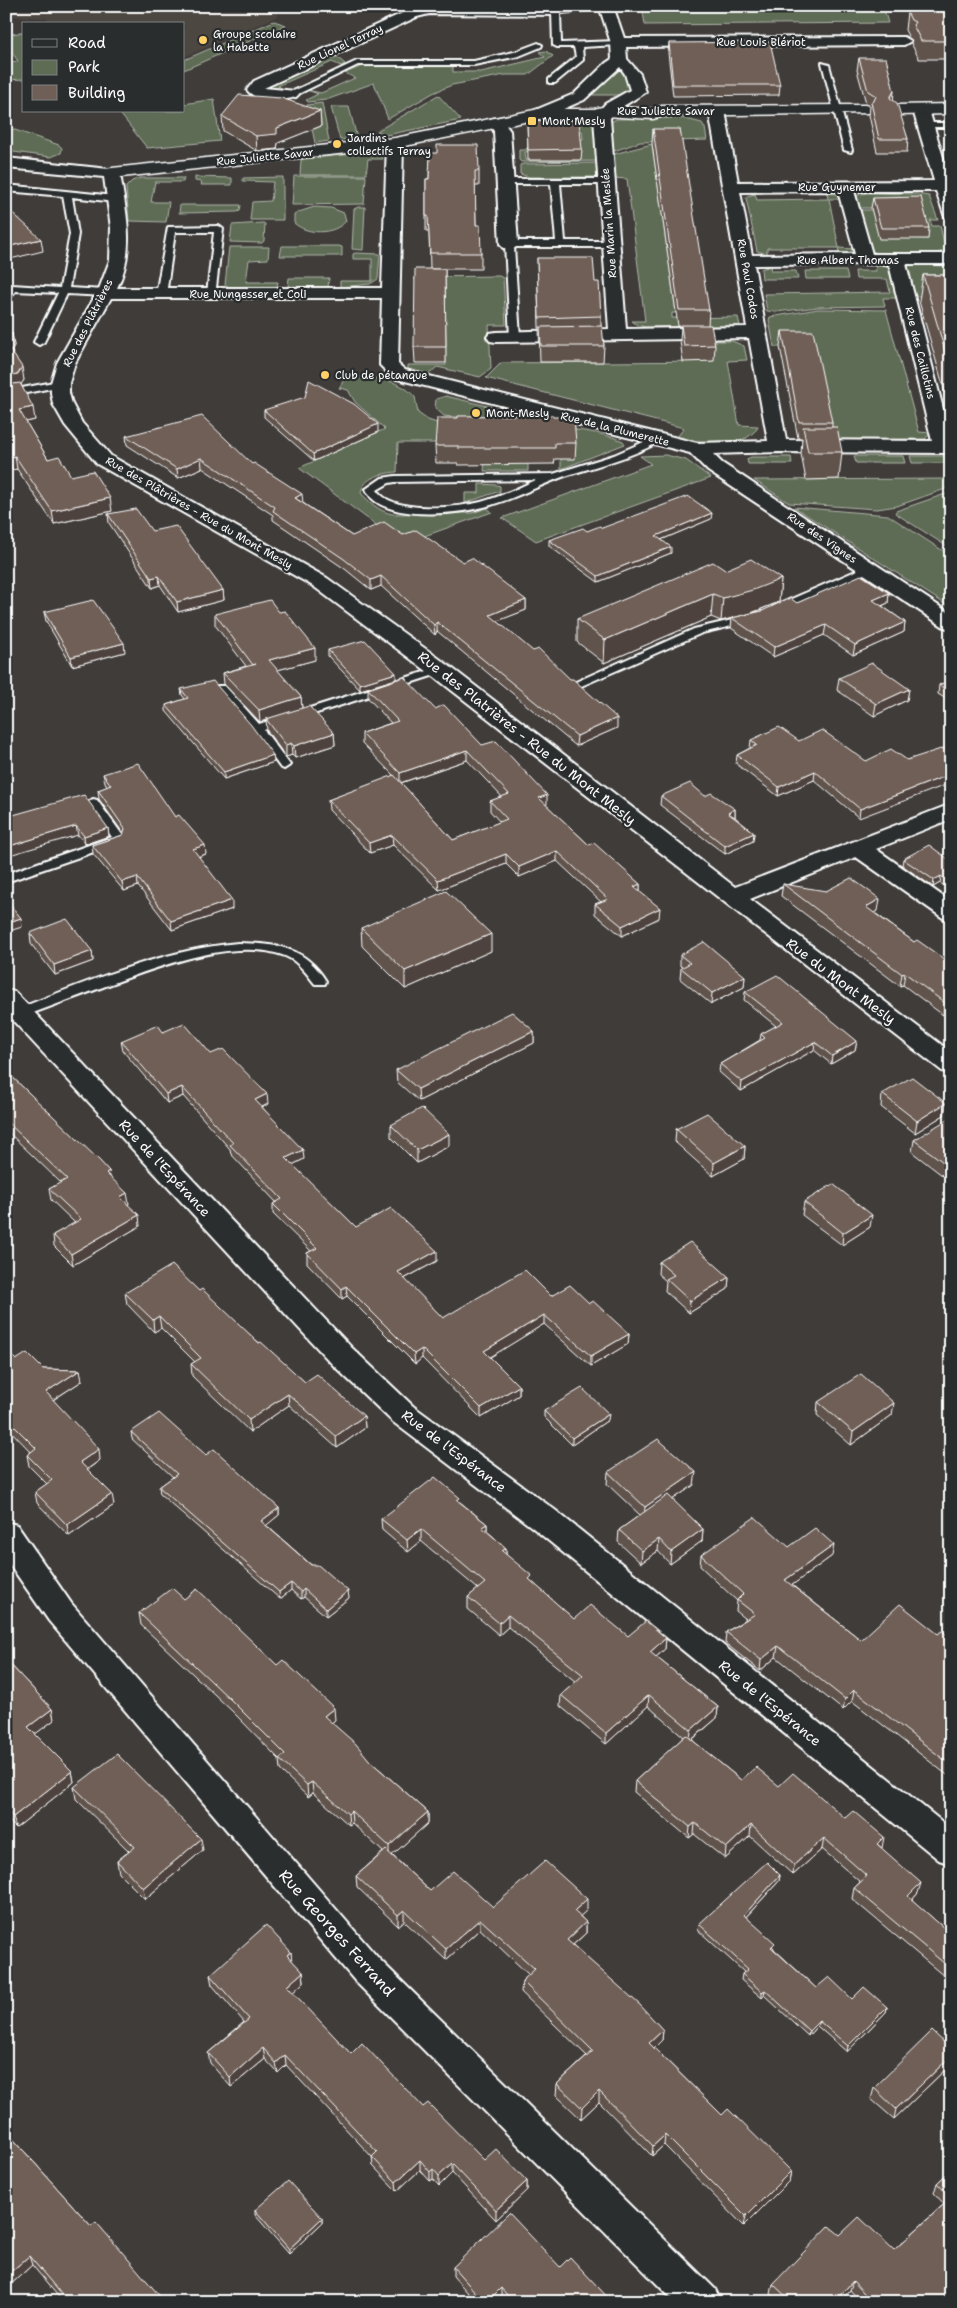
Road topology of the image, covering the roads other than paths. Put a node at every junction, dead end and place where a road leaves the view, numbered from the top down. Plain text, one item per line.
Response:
1 (606, 7) edge
2 (556, 11) junction
3 (904, 41) dead end
4 (618, 43) junction
5 (578, 44) junction
6 (538, 45) dead end
7 (620, 61) junction
8 (825, 65) dead end
9 (552, 81) dead end
10 (291, 94) joint
11 (579, 97) junction
12 (628, 99) junction
13 (951, 109) edge
14 (837, 110) junction
15 (864, 110) dead end
16 (898, 110) edge
17 (606, 111) junction
18 (662, 111) junction
19 (717, 111) junction
20 (539, 114) junction
21 (923, 118) junction
22 (496, 123) junction
23 (951, 125) edge
24 (396, 143) junction
25 (848, 150) dead end
26 (6, 163) edge
27 (112, 173) junction
28 (505, 181) junction
29 (555, 181) junction
30 (605, 181) junction
31 (731, 187) junction
32 (845, 187) junction
33 (6, 188) edge
34 (67, 194) junction
35 (115, 199) junction
36 (947, 199) edge
37 (509, 244) junction
38 (610, 244) junction
39 (562, 245) junction
40 (865, 259) junction
41 (951, 259) edge
42 (744, 260) junction
43 (896, 260) junction
44 (9, 288) edge
45 (64, 290) junction
46 (105, 293) junction
47 (391, 293) junction
48 (212, 294) junction
49 (161, 295) junction
50 (6, 298) edge
51 (758, 332) junction
52 (618, 336) junction
53 (515, 337) junction
54 (496, 338) dead end
55 (39, 342) dead end
56 (59, 384) junction
57 (6, 394) edge
58 (655, 440) junction
59 (778, 446) junction
60 (947, 447) edge
61 (697, 449) junction
62 (552, 477) junction
63 (867, 568) junction
64 (320, 582) joint
65 (951, 623) edge
66 (440, 670) junction
67 (575, 685) edge
68 (221, 688) edge
69 (257, 728) junction
70 (284, 765) dead end
71 (93, 803) dead end
72 (951, 811) edge
73 (859, 848) junction
74 (6, 878) edge
75 (732, 897) junction
76 (951, 913) edge
77 (320, 981) dead end
78 (13, 1006) edge
79 (951, 1065) edge
80 (6, 1534) edge
81 (951, 1849) edge
82 (702, 2302) edge

1 - 2 lane
1 - 4 street
2 - 5 lane
2 - 10 street, Rue Lionel Terray
3 - 4 street, Rue Louis Blériot
4 - 5 lane
4 - 7 street
5 - 9 lane
6 - 10 lane
7 - 11 street
7 - 12 street
8 - 14 lane
11 - 12 street
11 - 17 street
11 - 20 street
12 - 17 street
12 - 18 street
13 - 21 street
14 - 15 street, Rue Juliette Savar
14 - 19 street, Rue Juliette Savar
14 - 25 lane
16 - 21 street
17 - 18 street, Rue Juliette Savar
17 - 20 street, Rue Juliette Savar
17 - 30 street, Rue Marin la Meslée
18 - 19 street, Rue Juliette Savar
19 - 31 street, Rue Paul Codos
20 - 22 street, Rue Juliette Savar
21 - 23 lane
21 - 36 street
22 - 24 street, Rue Juliette Savar
22 - 28 street
24 - 27 street, Rue Juliette Savar
24 - 47 street, Rue de la Plumerette
26 - 27 street
27 - 35 street, Rue des Plâtrières
28 - 29 lane
28 - 37 street
29 - 30 lane
29 - 39 lane
30 - 38 street, Rue Marin la Meslée
31 - 32 street, Rue Guynemer
31 - 42 street, Rue Paul Codos
32 - 36 street, Rue Guynemer
32 - 40 street
33 - 34 lane
34 - 35 lane
34 - 45 lane
35 - 46 street, Rue des Plâtrières
37 - 39 lane
37 - 53 lane
38 - 39 lane
38 - 52 street, Rue Marin la Meslée
40 - 42 street, Rue Albert Thomas
40 - 43 street, Rue Albert Thomas
41 - 43 street, Rue Albert Thomas
42 - 51 street, Rue Paul Codos
43 - 60 street, Rue des Caillotins
44 - 45 lane
44 - 50 lane
45 - 46 lane
45 - 55 lane
46 - 49 street, Rue Nungesser et Coli
46 - 56 street, Rue des Plâtrières
47 - 48 street, Rue Nungesser et Coli
47 - 58 street, Rue de la Plumerette
48 - 49 street, Rue Nungesser et Coli
48 - 49 lane
51 - 52 street
51 - 59 street, Rue Paul Codos
52 - 53 street
53 - 54 street
56 - 57 lane
56 - 64 street, Rue des Plâtrières - Rue du Mont Mesly
58 - 61 street, Rue de la Plumerette
58 - 62 lane
59 - 60 street, Rue de la Plumerette
59 - 61 street, Rue de la Plumerette
61 - 63 street, Rue des Vignes
62 - 62 lane
63 - 65 street, Rue des Vignes
63 - 67 lane
64 - 66 street, Rue des Platrières - Rue du Mont Mesly
66 - 69 lane
66 - 75 street, Rue des Platrières - Rue du Mont Mesly
68 - 69 lane
69 - 70 lane
71 - 74 lane
72 - 73 street
73 - 75 street
73 - 76 street
75 - 79 street, Rue du Mont Mesly
77 - 78 lane
78 - 81 street, Rue de l'Espérance
80 - 82 street, Rue Georges Ferrand

